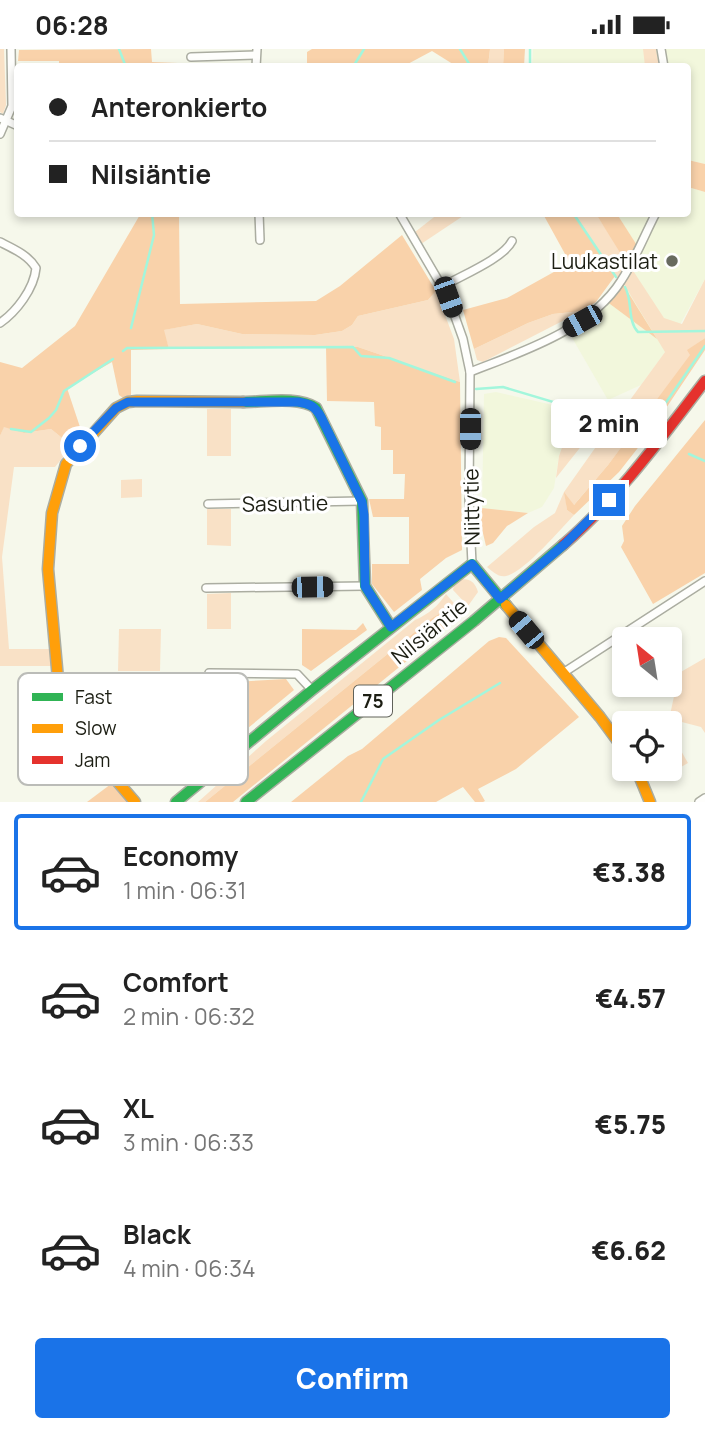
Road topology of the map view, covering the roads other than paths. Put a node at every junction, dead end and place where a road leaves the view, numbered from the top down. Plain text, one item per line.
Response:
1 (11, 49) edge
2 (256, 52) edge
3 (191, 57) dead end
4 (3, 120) edge
5 (0, 134) edge
6 (259, 217) edge
7 (401, 217) edge
8 (654, 217) edge
9 (260, 240) dead end
10 (512, 241) dead end
11 (0, 242) edge
12 (442, 287) junction
13 (0, 323) edge
14 (470, 372) junction
15 (705, 381) edge
16 (362, 502) junction
17 (208, 504) dead end
18 (472, 564) junction
19 (705, 581) edge
20 (365, 586) junction
21 (206, 589) dead end
22 (500, 599) junction
23 (391, 627) junction
24 (57, 673) edge
25 (248, 673) edge
26 (563, 673) junction
27 (312, 690) junction
28 (612, 735) edge
29 (248, 743) edge
30 (641, 781) edge
31 (120, 785) edge
32 (197, 785) edge
33 (705, 797) edge
34 (135, 802) edge
35 (176, 802) edge
36 (246, 802) edge
37 (650, 802) edge
38 (699, 802) edge

1 - 4 street
2 - 3 street
4 - 5 street
6 - 9 street
7 - 12 street, Niittytie
8 - 14 street
10 - 12 street
11 - 13 street
12 - 14 street, Niittytie
14 - 18 street, Niittytie
15 - 22 street, Nilsiäntie / 75
16 - 17 street, Sasuntie
16 - 20 street
16 - 24 street
18 - 22 street
18 - 23 street
19 - 26 street
20 - 21 street
20 - 23 street
22 - 26 street
22 - 36 street, Nilsiäntie / 75
23 - 27 street
25 - 27 street
26 - 28 street
27 - 29 street
30 - 37 street
31 - 34 street
32 - 35 street
33 - 38 street

